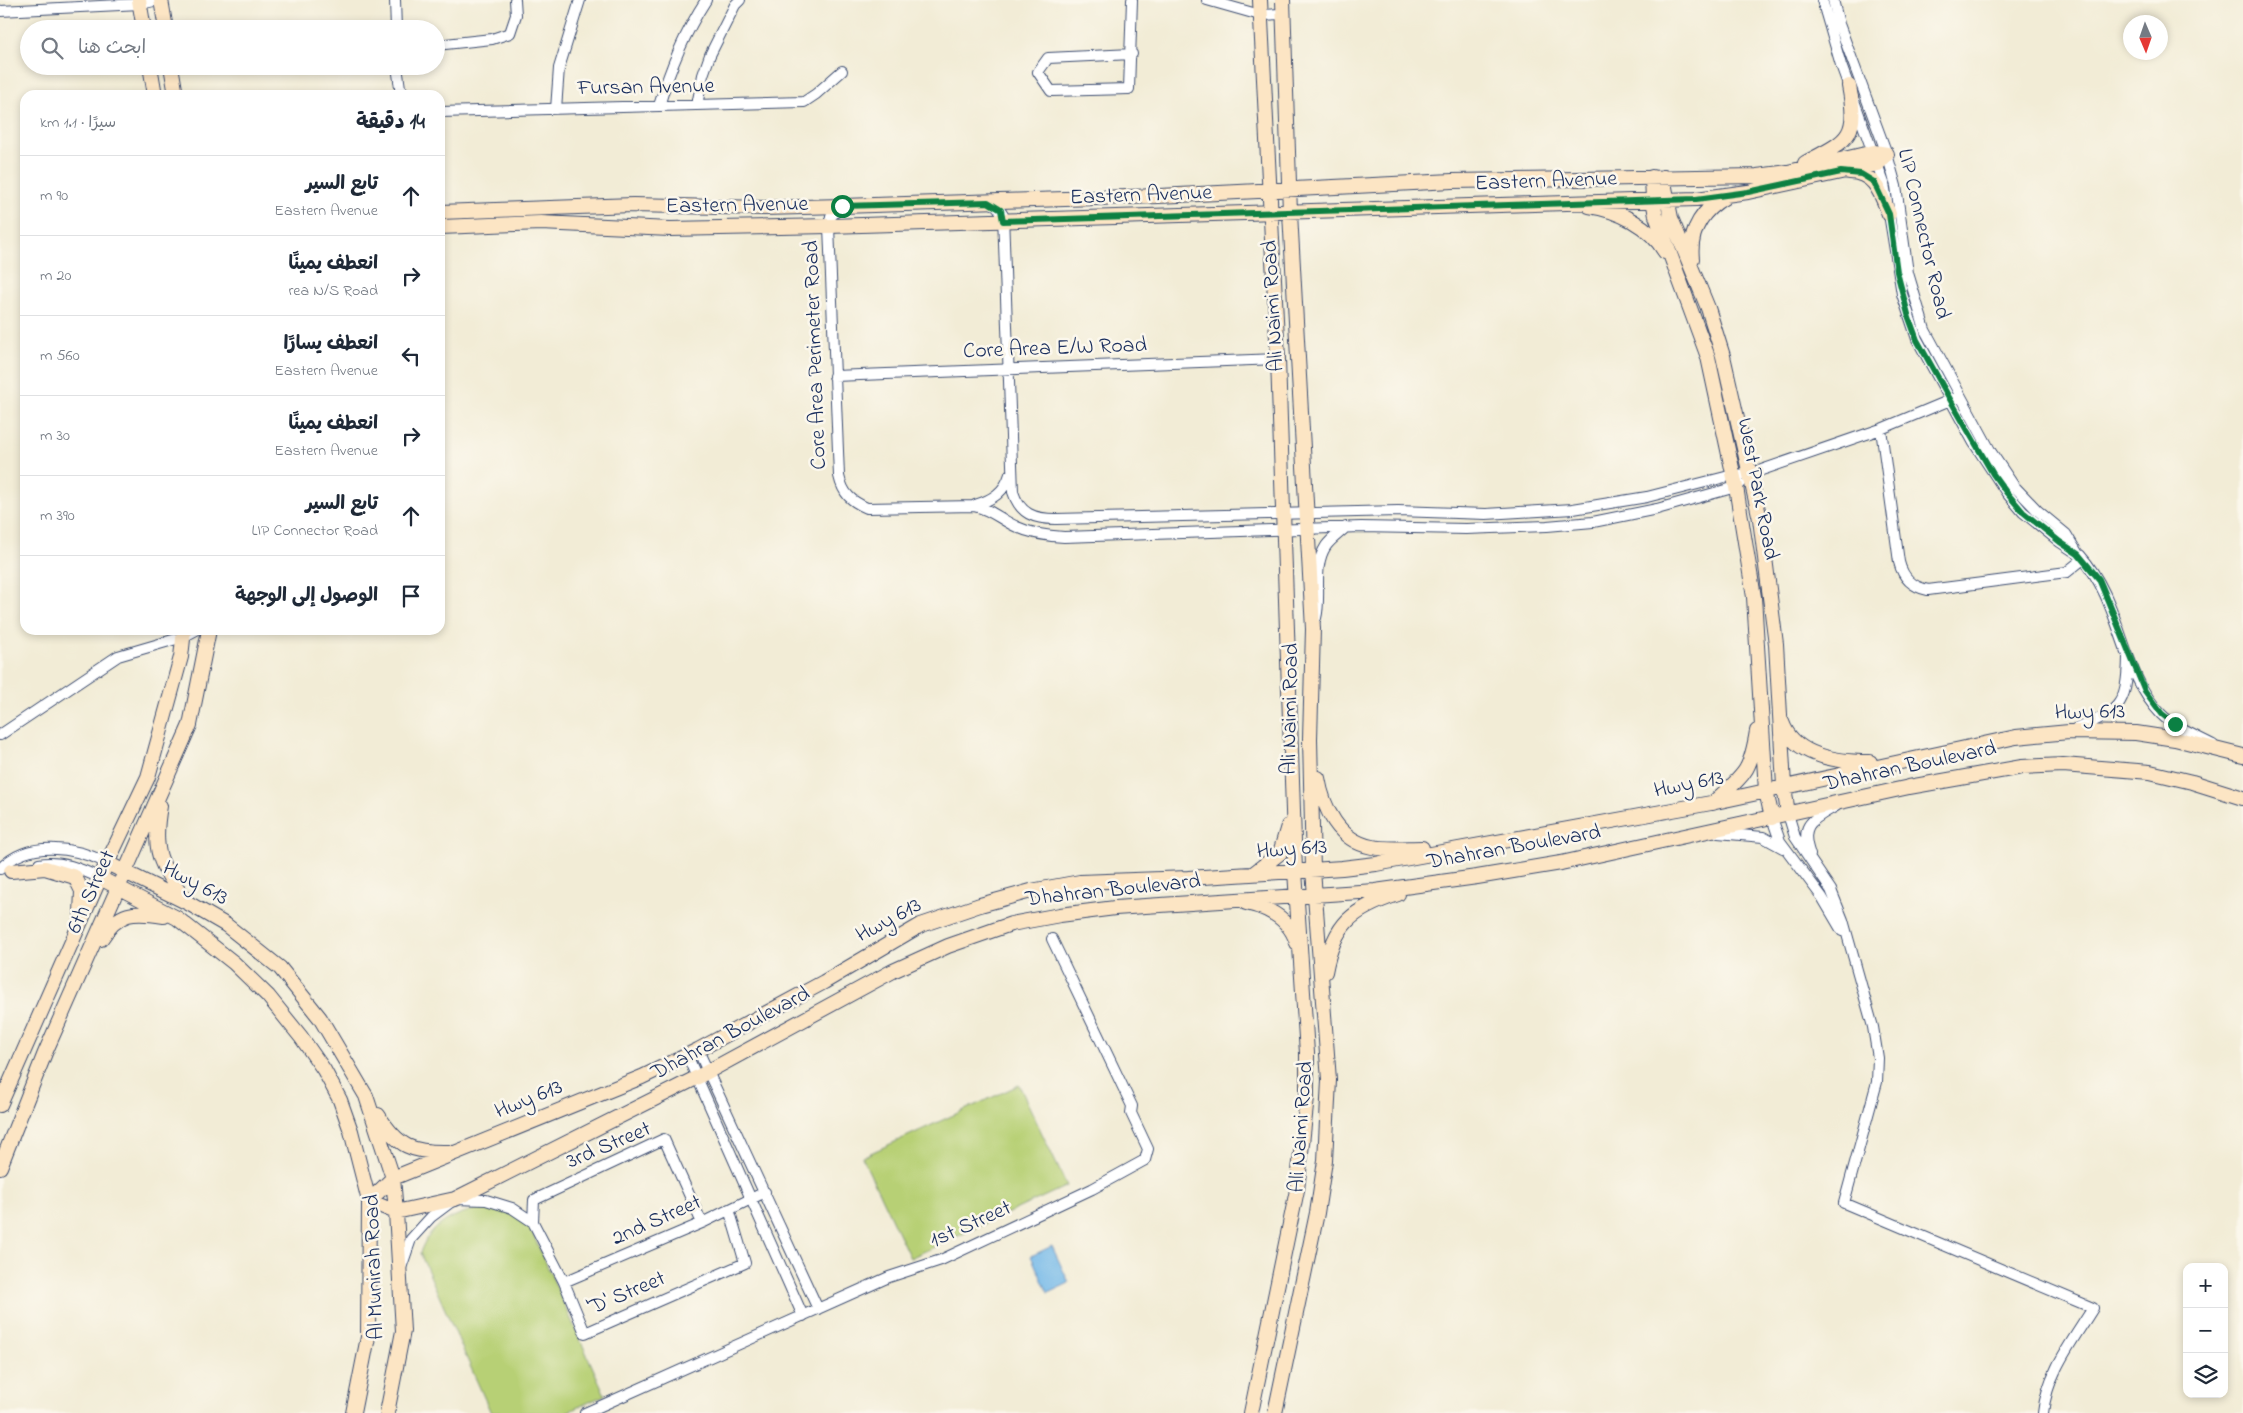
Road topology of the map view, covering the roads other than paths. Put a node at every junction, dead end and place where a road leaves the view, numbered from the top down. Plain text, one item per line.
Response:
1 (160, 0) edge
2 (395, 0) edge
3 (515, 0) edge
4 (580, 0) edge
5 (706, 0) edge
6 (740, 0) edge
7 (1132, 0) edge
8 (1206, 0) edge
9 (1260, 0) edge
10 (1283, 0) edge
11 (1822, 0) edge
12 (1833, 0) edge
13 (140, 2) edge
14 (27, 5) edge
15 (0, 11) edge
16 (1282, 14) junction
17 (1260, 15) junction
18 (143, 20) edge
19 (164, 20) edge
20 (396, 20) edge
21 (445, 44) edge
22 (1132, 54) junction
23 (842, 71) dead end
24 (152, 75) edge
25 (173, 75) edge
26 (397, 75) edge
27 (1849, 86) junction
28 (154, 90) edge
29 (175, 90) edge
30 (402, 90) edge
31 (697, 105) junction
32 (659, 106) junction
33 (556, 109) junction
34 (445, 112) edge
35 (1880, 157) junction
36 (1788, 172) junction
37 (1841, 172) junction
38 (1658, 177) junction
39 (1290, 188) junction
40 (1270, 189) junction
41 (1730, 195) junction
42 (1653, 200) junction
43 (1667, 200) junction
44 (988, 202) junction
45 (1564, 202) junction
46 (842, 206) junction
47 (445, 212) edge
48 (1271, 213) junction
49 (1290, 213) junction
50 (1889, 214) junction
51 (1003, 221) junction
52 (445, 226) edge
53 (829, 226) junction
54 (1693, 272) junction
55 (1678, 275) junction
56 (1278, 359) junction
57 (1008, 370) junction
58 (834, 376) junction
59 (1956, 399) junction
60 (1881, 429) junction
61 (1012, 467) junction
62 (1750, 474) junction
63 (1734, 481) junction
64 (974, 506) junction
65 (1306, 513) junction
66 (1282, 514) junction
67 (1346, 527) junction
68 (1307, 528) junction
69 (1282, 530) junction
70 (2081, 557) junction
71 (1313, 629) junction
72 (180, 635) edge
73 (183, 635) edge
74 (208, 635) edge
75 (2128, 653) junction
76 (1761, 700) junction
77 (1780, 713) junction
78 (2070, 732) junction
79 (0, 736) edge
80 (1310, 738) junction
81 (2221, 749) junction
82 (2243, 756) edge
83 (1895, 763) junction
84 (164, 784) junction
85 (1784, 786) junction
86 (1766, 791) junction
87 (1292, 798) junction
88 (2243, 798) edge
89 (1841, 803) junction
90 (1712, 804) junction
91 (1788, 814) junction
92 (1772, 818) junction
93 (1710, 832) junction
94 (1455, 848) junction
95 (1788, 852) junction
96 (107, 863) junction
97 (1816, 869) junction
98 (1312, 870) junction
99 (1295, 871) junction
100 (4, 872) edge
101 (124, 872) junction
102 (1252, 874) junction
103 (100, 878) junction
104 (1426, 884) junction
105 (117, 887) junction
106 (1314, 895) junction
107 (1297, 896) junction
108 (1228, 900) junction
109 (188, 903) junction
110 (177, 918) junction
111 (79, 928) junction
112 (1847, 938) junction
113 (1052, 939) dead end
114 (1302, 961) junction
115 (81, 968) junction
116 (1321, 990) junction
117 (693, 1053) junction
118 (703, 1074) junction
119 (366, 1096) junction
120 (0, 1105) edge
121 (457, 1152) junction
122 (0, 1167) edge
123 (393, 1178) junction
124 (765, 1192) junction
125 (455, 1199) junction
126 (751, 1199) junction
127 (369, 1201) junction
128 (729, 1210) junction
129 (396, 1212) junction
130 (533, 1222) junction
131 (702, 1222) junction
132 (400, 1272) junction
133 (564, 1282) junction
134 (818, 1309) junction
135 (803, 1316) junction
136 (353, 1413) edge
137 (387, 1413) edge
138 (585, 1413) edge
139 (1252, 1413) edge
140 (1275, 1413) edge
141 (2043, 1413) edge

1 - 13 street
1 - 19 main road
2 - 20 street
3 - 21 street
4 - 33 street
5 - 32 street
6 - 31 street
7 - 22 street
8 - 17 street
9 - 17 main road, Ali Naimi Road
10 - 16 main road, Ali Naimi Road
11 - 27 street, LIP Connector Road
12 - 35 street, LIP Connector Road
13 - 14 street
13 - 18 main road
14 - 15 street
16 - 17 street
16 - 39 main road, Ali Naimi Road
17 - 40 main road, Ali Naimi Road
22 - 22 street
23 - 31 street, Fursan Avenue
24 - 28 main road
25 - 29 main road
26 - 30 street
27 - 35 street, LIP Connector Road
27 - 36 main road, Eastern Avenue
31 - 32 street, Fursan Avenue
32 - 33 street, Fursan Avenue
33 - 34 street, Fursan Avenue
35 - 36 main road, Eastern Avenue
35 - 37 main road, Eastern Avenue
35 - 50 street, LIP Connector Road
35 - 59 street, LIP Connector Road
36 - 38 main road, Eastern Avenue
37 - 41 main road, Eastern Avenue
37 - 50 main road, Eastern Avenue
38 - 39 main road, Eastern Avenue
38 - 42 main road, West Park Road
38 - 43 main road, West Park Road
39 - 40 main road, Eastern Avenue
39 - 49 main road, Ali Naimi Road
40 - 44 main road, Eastern Avenue
40 - 48 main road, Ali Naimi Road
41 - 43 main road, Eastern Avenue
41 - 54 main road
42 - 43 main road, Eastern Avenue
42 - 45 main road, Eastern Avenue
42 - 55 main road, West Park Road
43 - 54 main road, West Park Road
44 - 46 main road, Eastern Avenue
44 - 51 street
45 - 49 main road, Eastern Avenue
45 - 55 main road
46 - 47 main road, Eastern Avenue
46 - 53 street, Core Area Perimeter Road
48 - 49 main road, Eastern Avenue
48 - 51 main road, Eastern Avenue
48 - 56 main road, Ali Naimi Road
49 - 65 main road, Ali Naimi Road
50 - 59 street, LIP Connector Road
51 - 53 main road, Eastern Avenue
51 - 57 street
52 - 53 main road, Eastern Avenue
53 - 58 street, Core Area Perimeter Road
54 - 62 main road, West Park Road
55 - 63 main road, West Park Road
56 - 57 street, Core Area E/W Road
56 - 66 main road, Ali Naimi Road
57 - 58 street, Core Area E/W Road
57 - 61 street
58 - 64 street, Core Area Perimeter Road
59 - 60 street
59 - 70 street, LIP Connector Road
60 - 62 street
60 - 70 street
61 - 64 street
61 - 66 street
62 - 63 street
62 - 77 main road, West Park Road
63 - 65 street
63 - 67 street
63 - 76 main road, West Park Road
64 - 69 street
65 - 66 street
65 - 68 main road, Ali Naimi Road
66 - 69 main road, Ali Naimi Road
67 - 68 street
67 - 71 street
68 - 69 street
68 - 71 main road, Ali Naimi Road
69 - 87 main road, Ali Naimi Road
70 - 75 street, LIP Connector Road
71 - 80 main road, Ali Naimi Road
72 - 79 street
73 - 96 main road, 6th Street
74 - 84 main road, 6th Street
75 - 78 street, LIP Connector Road
75 - 81 street, LIP Connector Road
76 - 86 main road, West Park Road
76 - 90 main road
77 - 83 main road
77 - 85 main road, West Park Road
78 - 81 main road, Hwy 613
78 - 83 main road, Hwy 613
80 - 94 main road
80 - 98 main road, Ali Naimi Road
81 - 82 main road, Hwy 613
83 - 85 main road, Hwy 613
84 - 101 main road, 6th Street
84 - 109 main road
85 - 86 main road, Hwy 613
85 - 91 main road, West Park Road
86 - 90 main road, Hwy 613
86 - 92 main road, West Park Road
87 - 99 main road, Ali Naimi Road
87 - 102 main road
88 - 89 main road, Dhahran Boulevard
89 - 91 main road, Dhahran Boulevard
89 - 97 street
90 - 94 main road, Hwy 613
91 - 92 main road, Dhahran Boulevard
91 - 97 street
92 - 93 main road, Dhahran Boulevard
92 - 95 street
93 - 95 street
93 - 104 main road, Dhahran Boulevard
94 - 98 main road, Hwy 613
95 - 112 street
96 - 100 street
96 - 101 main road, Hwy 613
96 - 103 main road, 6th Street
97 - 112 street
98 - 99 main road, Hwy 613
98 - 106 main road, Ali Naimi Road
99 - 102 main road, Hwy 613
99 - 107 main road, Ali Naimi Road
100 - 103 street
100 - 111 main road
101 - 105 main road, 6th Street
101 - 109 main road, Hwy 613
102 - 117 main road, Hwy 613
103 - 105 main road
103 - 111 main road, 6th Street
104 - 106 main road, Dhahran Boulevard
104 - 116 main road
105 - 110 main road
105 - 115 main road, 6th Street
106 - 107 main road, Dhahran Boulevard
106 - 116 main road, Ali Naimi Road
107 - 108 main road, Dhahran Boulevard
107 - 114 main road, Ali Naimi Road
108 - 114 main road
108 - 118 main road, Dhahran Boulevard
109 - 119 main road, Hwy 613
110 - 115 main road
110 - 127 main road
111 - 120 main road, 6th Street
112 - 141 street
113 - 134 street, 1st Street
114 - 139 main road, Ali Naimi Road
115 - 122 main road, 6th Street
116 - 140 main road, Ali Naimi Road
117 - 118 street
117 - 121 main road, Hwy 613
118 - 124 street
118 - 125 main road, Dhahran Boulevard
118 - 126 street
119 - 121 main road
119 - 123 main road, Hwy 613
121 - 123 main road, Hwy 613
123 - 127 main road, Hwy 613
123 - 129 main road, Al Munirah Road
124 - 126 street, 2nd Street
124 - 134 street
125 - 129 main road, Dhahran Boulevard
125 - 130 street
125 - 132 street
126 - 128 street, 2nd Street
126 - 135 street
127 - 129 main road
127 - 136 main road, Al Munirah Road
128 - 131 street, 2nd Street
128 - 133 street, 'D' Street
129 - 132 main road, Al Munirah Road
130 - 131 street, 3rd Street
130 - 133 street, 'D' Street
131 - 133 street, 2nd Street
132 - 137 main road, Al Munirah Road
134 - 135 street, 1st Street
135 - 138 street, 1st Street

